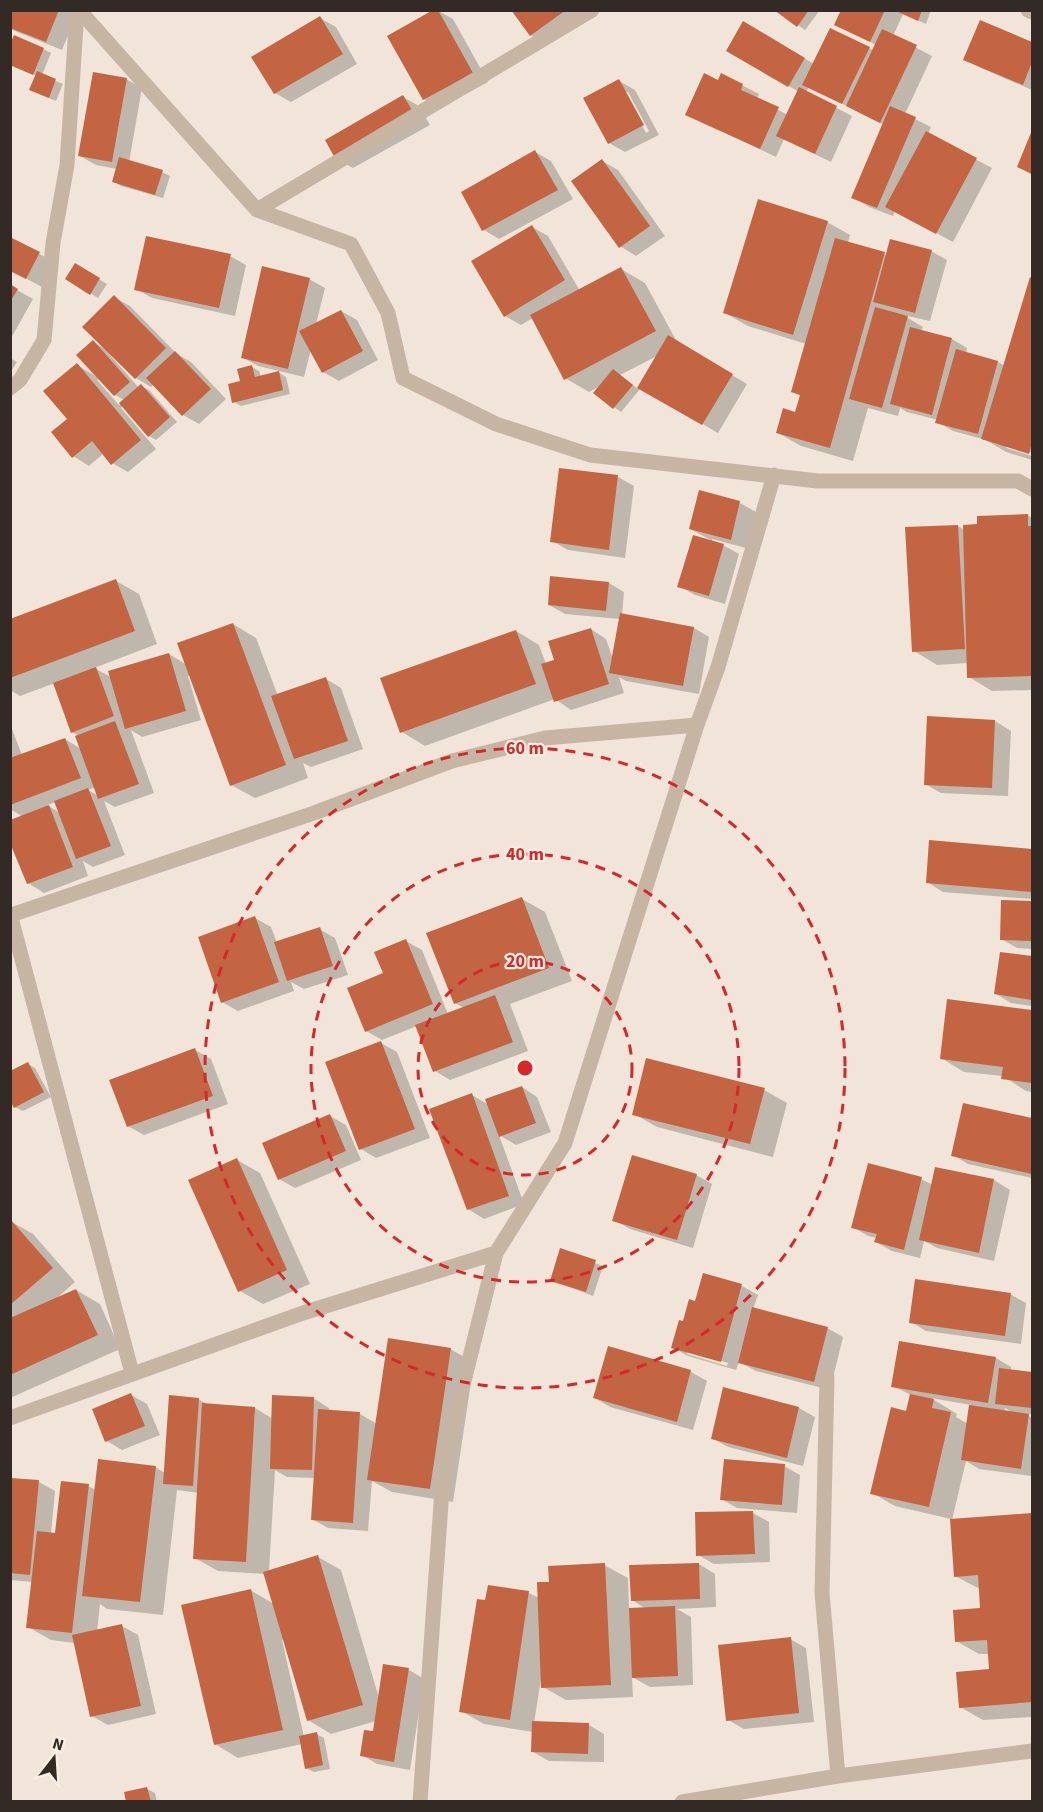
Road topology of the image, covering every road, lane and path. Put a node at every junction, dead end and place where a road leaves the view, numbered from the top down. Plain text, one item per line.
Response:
1 (78, 10) edge
2 (592, 10) edge
3 (257, 210) junction
4 (10, 388) edge
5 (774, 475) junction
6 (1032, 489) edge
7 (697, 724) junction
8 (11, 914) edge
9 (496, 1253) junction
10 (132, 1374) junction
11 (826, 1377) dead end
12 (10, 1418) edge
13 (1032, 1751) edge
14 (838, 1776) junction
15 (687, 1801) edge
16 (420, 1802) edge
17 (682, 1802) edge

1 - 3 street
1 - 4 street
2 - 3 street
3 - 5 street
5 - 6 street
5 - 7 street
7 - 8 street
7 - 9 street
8 - 10 street
9 - 10 street
9 - 16 street
10 - 12 street
11 - 14 street
13 - 14 street
14 - 15 street
15 - 17 street

